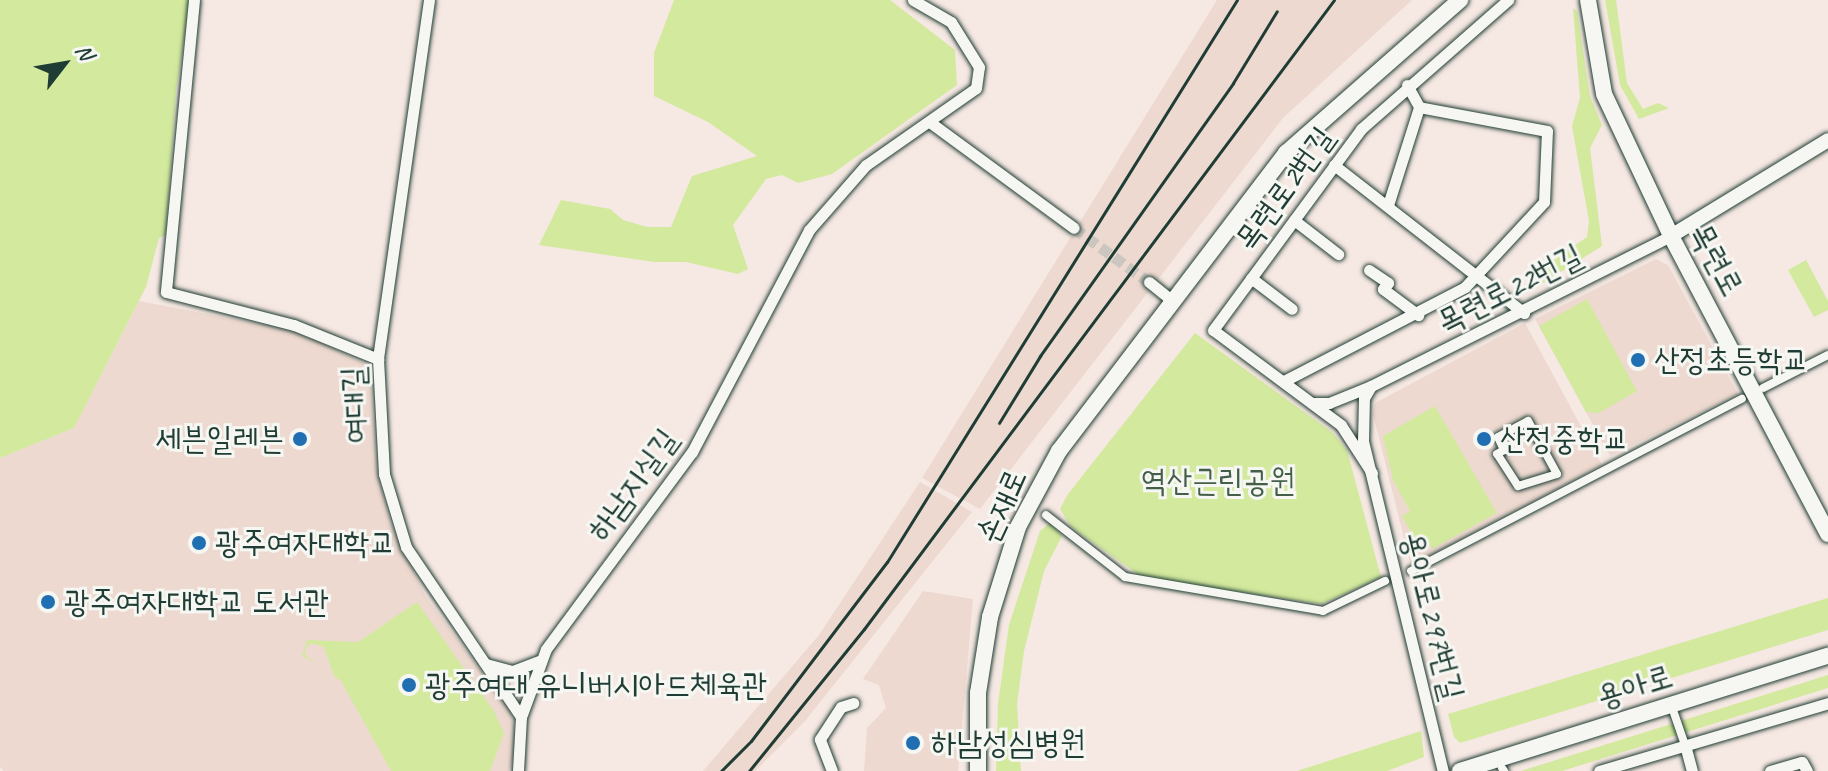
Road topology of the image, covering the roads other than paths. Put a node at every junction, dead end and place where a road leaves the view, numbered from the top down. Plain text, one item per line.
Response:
1 (194, 0) edge
2 (429, 0) edge
3 (913, 0) edge
4 (1460, 0) edge
5 (1508, 0) edge
6 (1588, 0) edge
7 (1407, 85) junction
8 (1419, 107) junction
9 (931, 123) junction
10 (1828, 140) edge
11 (1334, 165) junction
12 (1388, 205) junction
13 (1294, 220) junction
14 (1074, 228) tunnel mouth
15 (1671, 236) junction
16 (1338, 254) dead end
17 (1369, 270) dead end
18 (1477, 275) junction
19 (1251, 278) junction
20 (1149, 282) tunnel mouth
21 (1171, 300) junction
22 (1292, 309) dead end
23 (1524, 313) junction
24 (1418, 315) junction
25 (1828, 355) edge
26 (378, 359) junction
27 (1284, 381) junction
28 (1371, 386) junction
29 (1763, 388) dead end
30 (1341, 397) junction
31 (1742, 399) dead end
32 (1313, 403) junction
33 (1362, 413) junction
34 (1528, 421) joint
35 (1338, 424) junction
36 (1372, 473) junction
37 (1046, 515) dead end
38 (1828, 534) edge
39 (1411, 571) dead end
40 (1385, 581) dead end
41 (1828, 656) edge
42 (540, 661) junction
43 (486, 664) junction
44 (853, 703) dead end
45 (1828, 703) edge
46 (1674, 713) dead end
47 (521, 717) junction
48 (1685, 745) junction
49 (518, 771) edge
50 (832, 771) edge
51 (978, 771) edge
52 (1443, 771) edge
53 (1460, 771) edge
54 (1599, 771) edge
55 (1692, 771) edge
56 (1770, 771) edge
57 (1807, 771) edge

1 - 26 street
2 - 26 street, 여대길
3 - 9 street, 하남지실길
4 - 21 main road, 손재로
5 - 7 street, 목련로2번길
6 - 15 main road, 목련로
7 - 8 street
7 - 11 street, 목련로2번길
8 - 12 street
8 - 18 street
9 - 14 street
9 - 42 street, 하남지실길
10 - 15 street
11 - 12 street
11 - 13 street, 목련로2번길
12 - 18 street
13 - 16 street
13 - 19 street, 목련로2번길
15 - 23 street, 목련로22번길
15 - 38 main road, 목련로
17 - 24 street
18 - 23 street
18 - 24 street
19 - 22 street
19 - 27 street, 목련로2번길
20 - 21 street
21 - 51 main road, 손재로
23 - 28 street, 목련로22번길
24 - 27 street
25 - 29 street
26 - 43 street, 여대길
27 - 32 street
28 - 30 street, 목련로22번길
28 - 33 street
30 - 32 street, 목련로22번길
30 - 33 street
30 - 35 street
31 - 39 street
32 - 35 street
33 - 35 street
33 - 36 street, 용아로297번길
34 - 34 street
35 - 36 street
36 - 52 street, 용아로297번길
37 - 40 street
41 - 53 main road, 용아로
42 - 43 street
42 - 47 street, 하남지실길
43 - 47 street, 여대길
44 - 50 street
45 - 48 street
46 - 48 street
47 - 49 street
48 - 54 street
48 - 55 street
56 - 57 street

